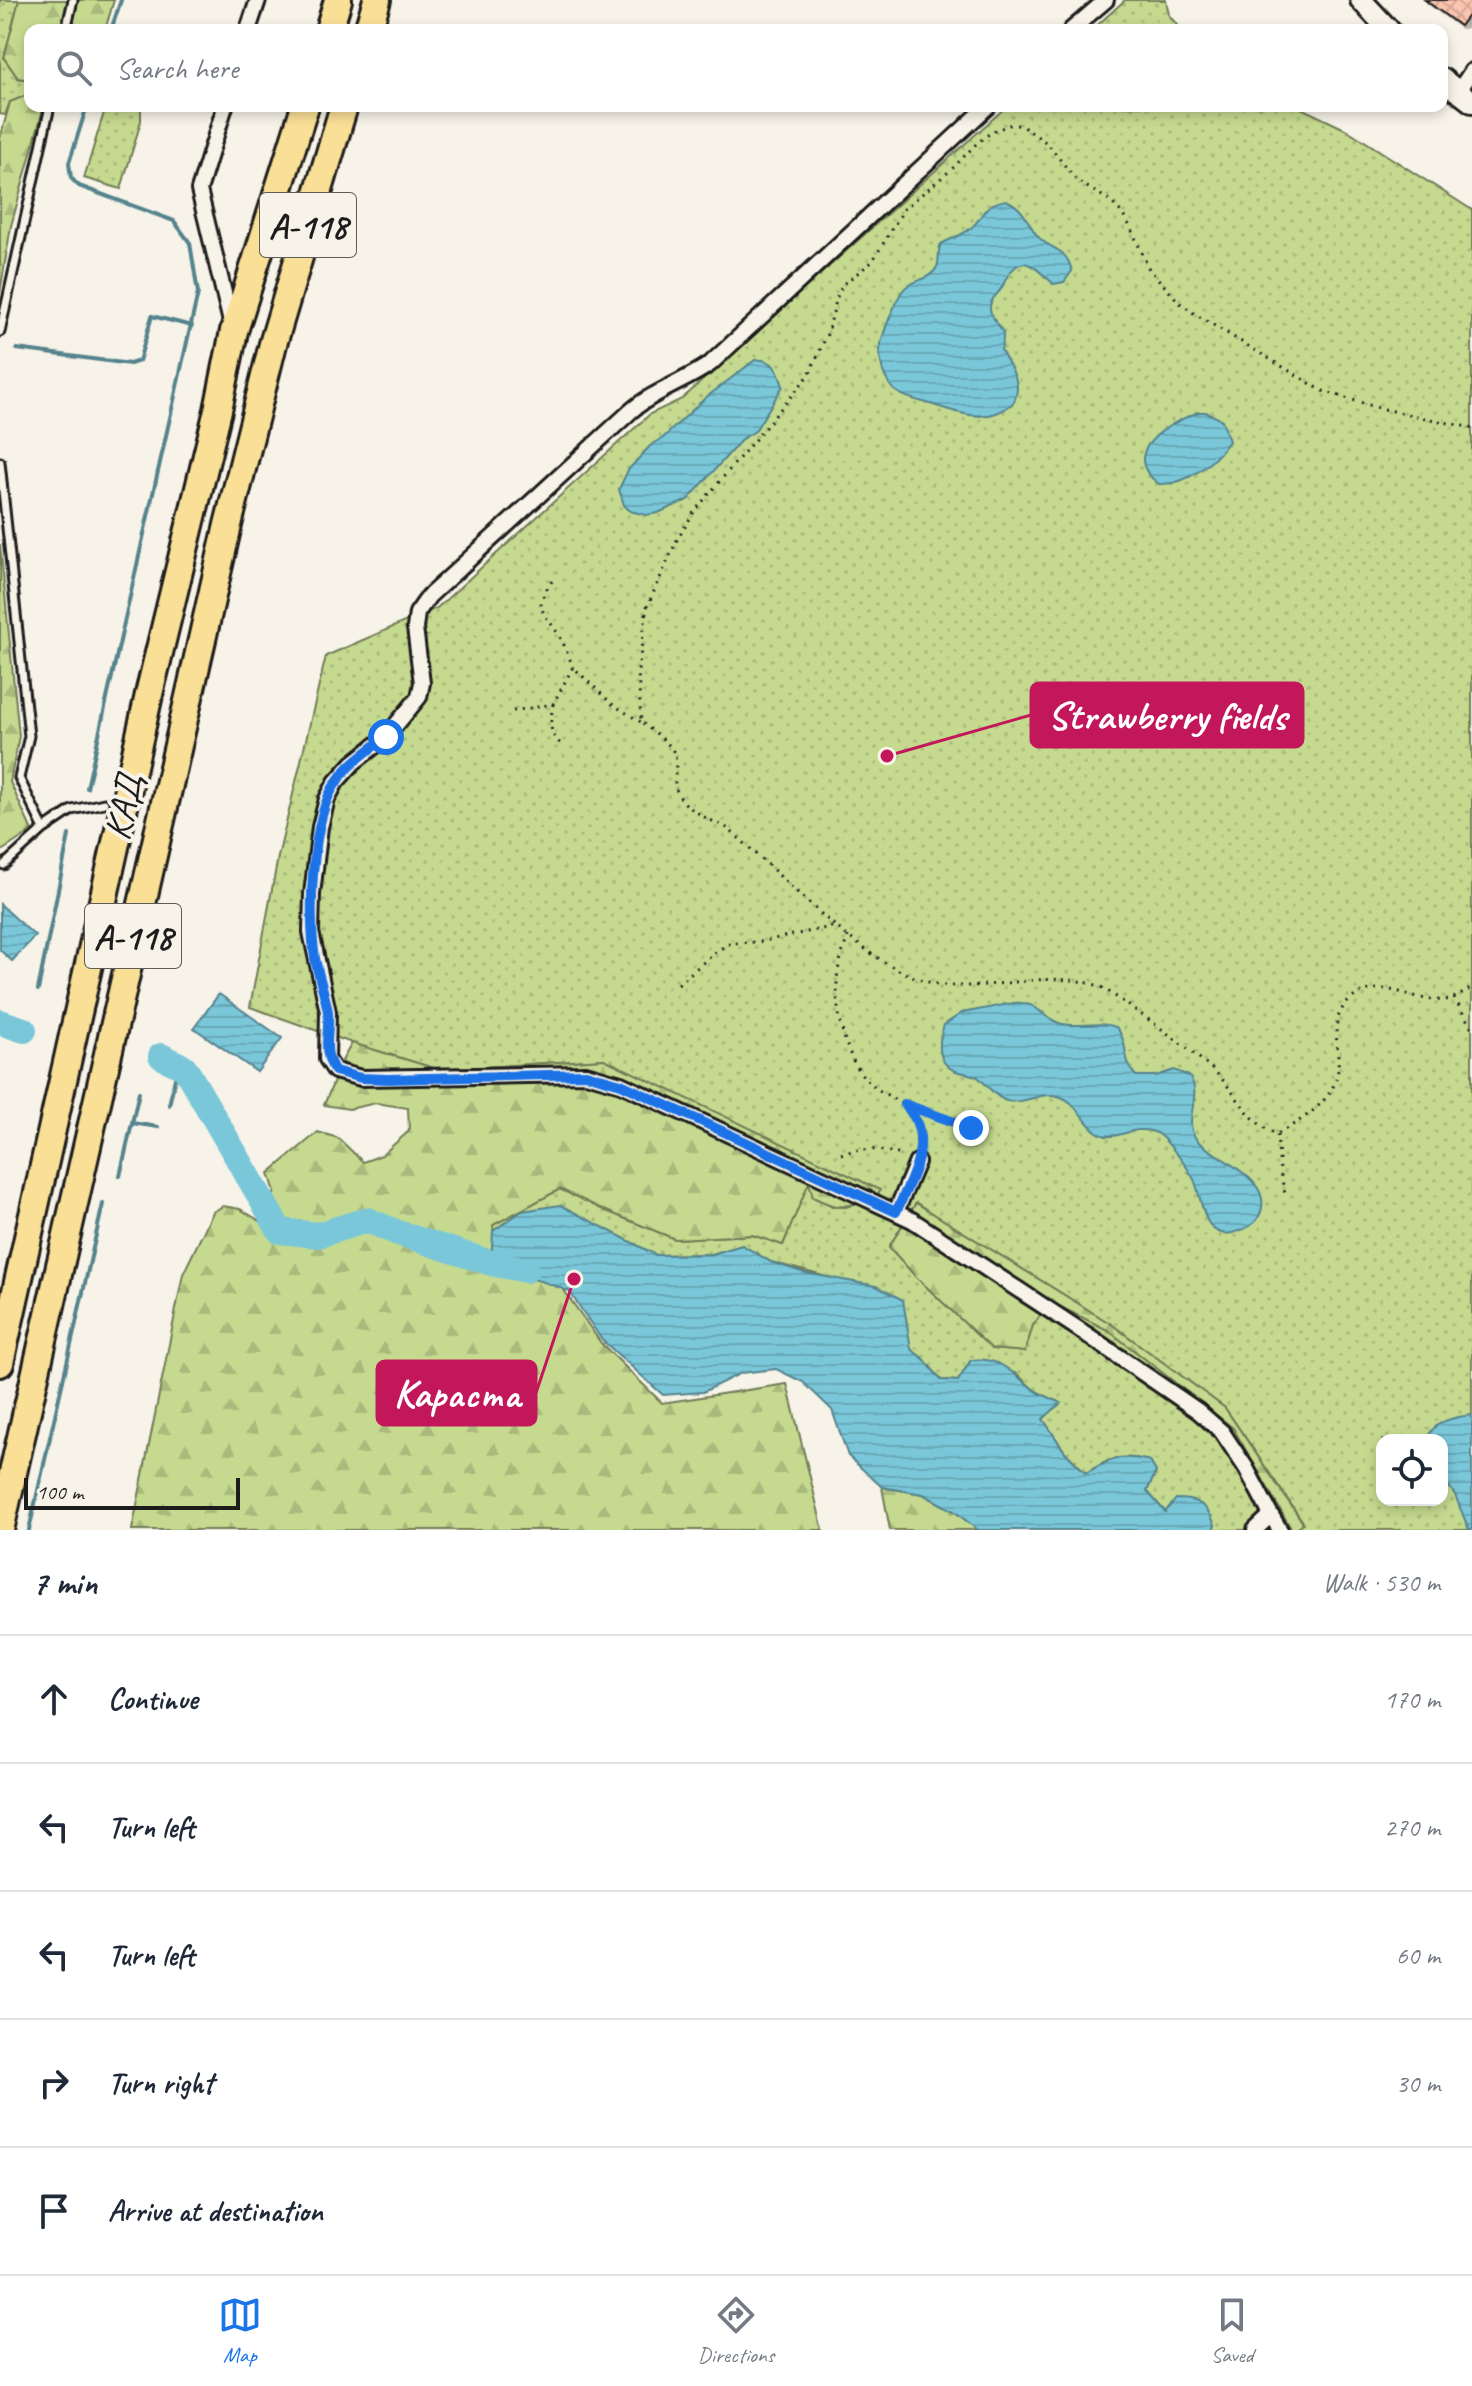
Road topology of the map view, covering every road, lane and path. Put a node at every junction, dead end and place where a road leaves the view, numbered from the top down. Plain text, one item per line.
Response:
1 (73, 0) edge
2 (258, 0) edge
3 (338, 0) edge
4 (377, 0) edge
5 (1106, 0) edge
6 (1361, 0) edge
7 (67, 24) edge
8 (250, 24) edge
9 (331, 24) edge
10 (370, 24) edge
11 (1078, 24) edge
12 (1383, 24) edge
13 (1472, 71) edge
14 (1457, 91) edge
15 (49, 112) edge
16 (223, 112) edge
17 (303, 112) edge
18 (342, 112) edge
19 (982, 112) edge
20 (234, 331) junction
21 (0, 332) edge
22 (1472, 428) edge
23 (0, 462) edge
24 (552, 581) dead end
25 (573, 667) junction
26 (553, 704) junction
27 (513, 711) dead end
28 (641, 722) junction
29 (561, 744) dead end
30 (104, 803) dead end
31 (44, 829) junction
32 (4, 865) dead end
33 (836, 926) junction
34 (848, 936) junction
35 (678, 984) dead end
36 (1472, 988) edge
37 (1454, 998) junction
38 (1472, 1028) edge
39 (904, 1104) junction
40 (971, 1128) dead end
41 (1277, 1134) junction
42 (841, 1154) dead end
43 (917, 1162) junction
44 (1285, 1194) dead end
45 (896, 1212) junction
46 (0, 1363) edge
47 (1271, 1515) junction
48 (0, 1530) edge
49 (1255, 1530) edge
50 (1280, 1530) edge

1 - 7 lane
2 - 8 street
3 - 9 highway
4 - 10 highway
5 - 11 street
6 - 12 main road
13 - 14 street
15 - 21 lane
16 - 20 street
17 - 20 highway, КАД / А-118
18 - 48 highway, КАД / А-118
19 - 45 street
20 - 46 highway, КАД / А-118
22 - 28 path
23 - 31 lane
24 - 25 path
25 - 26 path
25 - 28 path
26 - 27 path
26 - 29 path
28 - 33 path
30 - 31 lane
31 - 32 lane
33 - 34 path
33 - 35 path
34 - 39 path
34 - 41 path
36 - 37 path
37 - 38 path
37 - 41 path
39 - 40 path
39 - 43 path
41 - 44 path
42 - 43 path
43 - 45 street
45 - 47 street
47 - 49 street
47 - 50 street

